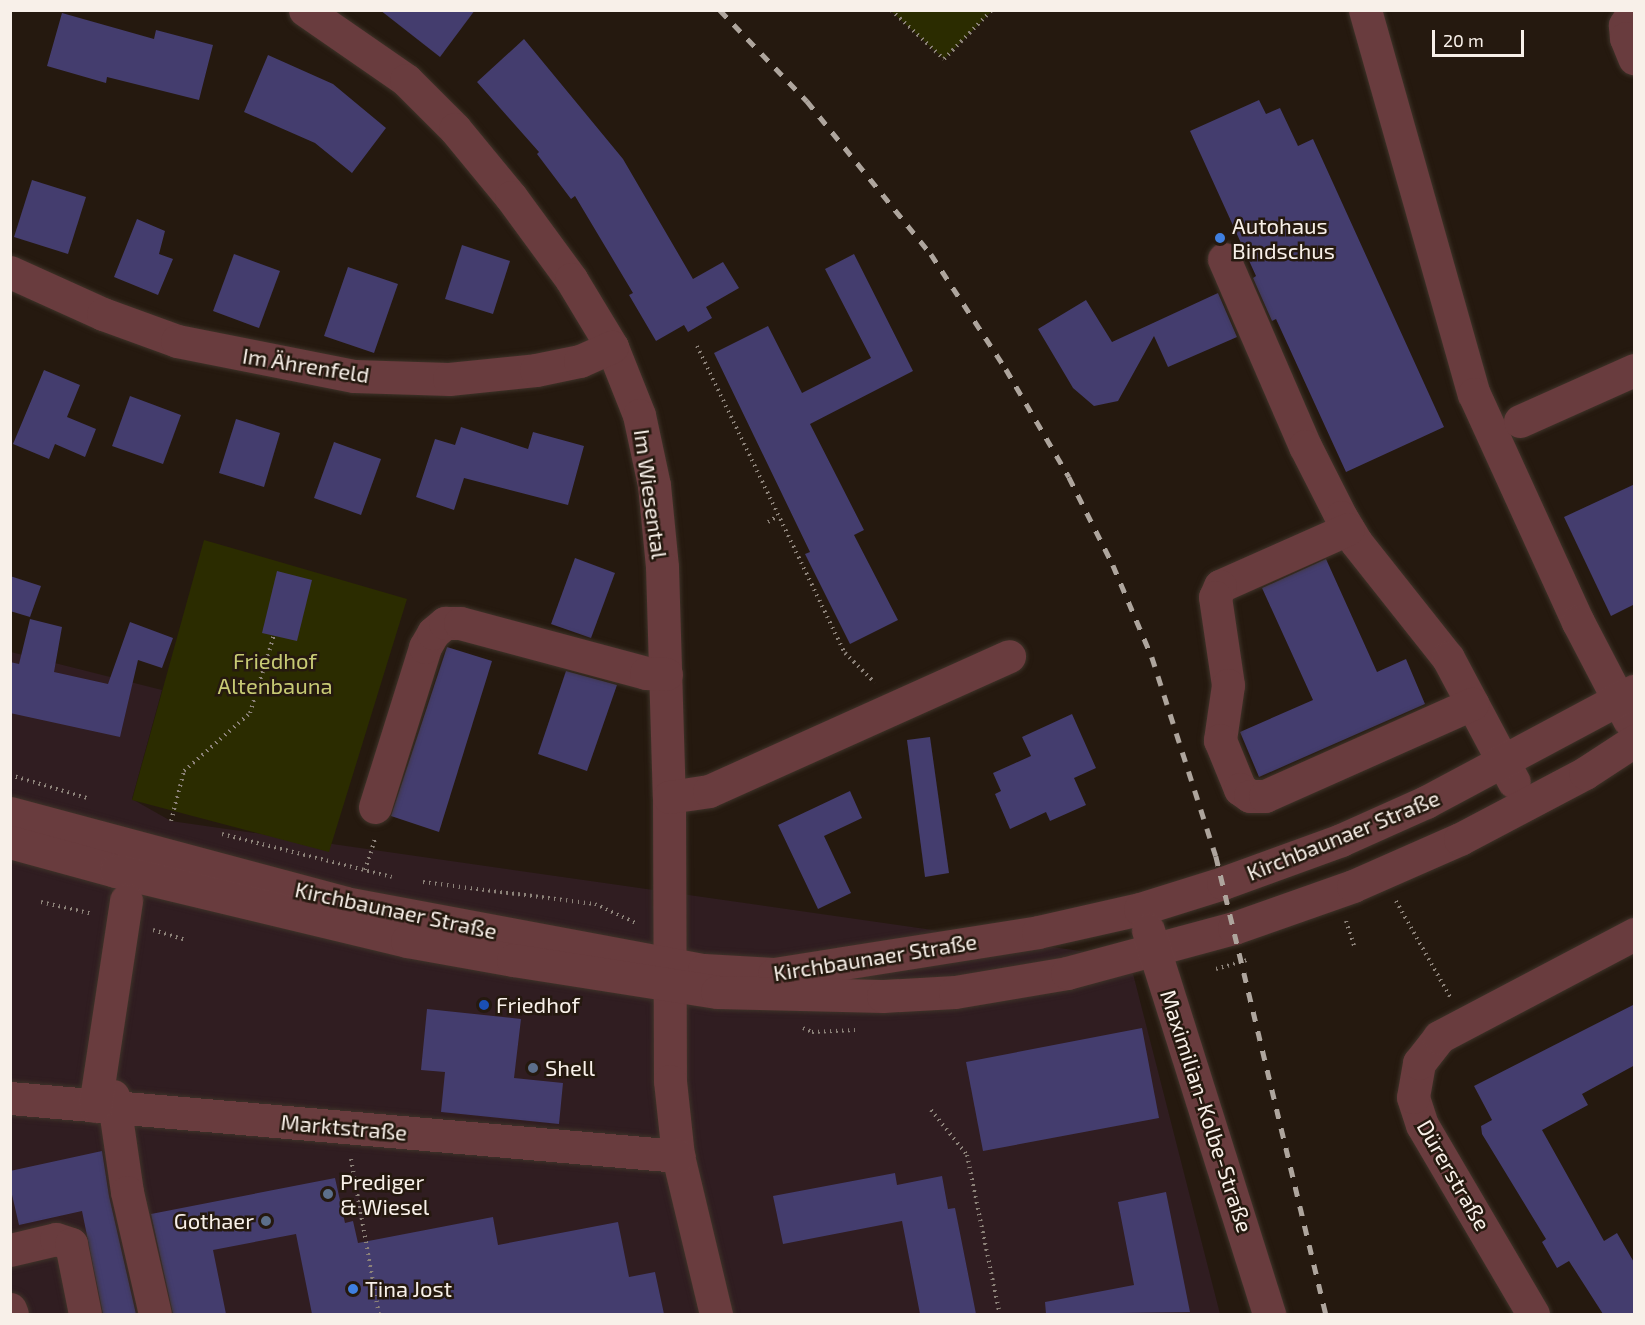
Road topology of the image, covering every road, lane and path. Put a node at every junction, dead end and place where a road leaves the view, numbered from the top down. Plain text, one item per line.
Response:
1 (305, 10) edge
2 (891, 10) edge
3 (992, 10) edge
4 (1365, 10) edge
5 (1635, 11) edge
6 (1635, 58) edge
7 (1224, 260) dead end
8 (10, 272) edge
9 (697, 346) dead end
10 (612, 347) junction
11 (1635, 370) edge
12 (1520, 421) dead end
13 (778, 516) junction
14 (768, 522) dead end
15 (1348, 529) junction
16 (274, 636) dead end
17 (1009, 656) dead end
18 (666, 674) junction
19 (1627, 695) edge
20 (1472, 704) junction
21 (889, 710) junction
22 (1635, 729) edge
23 (1635, 741) edge
24 (1504, 764) junction
25 (10, 775) edge
26 (669, 797) junction
27 (90, 798) dead end
28 (1525, 805) junction
29 (375, 807) dead end
30 (10, 813) edge
31 (163, 819) dead end
32 (171, 821) junction
33 (182, 824) dead end
34 (216, 832) dead end
35 (10, 842) edge
36 (397, 878) dead end
37 (419, 882) dead end
38 (1396, 900) dead end
39 (41, 902) dead end
40 (1140, 909) junction
41 (123, 910) joint
42 (1346, 921) dead end
43 (670, 930) junction
44 (1635, 934) edge
45 (1355, 949) dead end
46 (1156, 952) junction
47 (670, 975) junction
48 (1465, 1024) junction
49 (14, 1098) edge
50 (107, 1103) junction
51 (931, 1110) dead end
52 (346, 1128) junction
53 (678, 1156) junction
54 (10, 1250) edge
55 (10, 1309) edge
56 (999, 1311) dead end
57 (12, 1314) edge
58 (86, 1314) edge
59 (155, 1314) edge
60 (380, 1314) edge
61 (716, 1314) edge
62 (1269, 1314) edge
63 (1533, 1314) edge

1 - 10 street, Im Wiesental
2 - 3 path
4 - 19 street
5 - 6 street
7 - 15 street
8 - 10 street, Im Ährenfeld
9 - 13 path
10 - 18 street, Im Wiesental
11 - 12 street
13 - 14 path
13 - 21 path
15 - 20 street
15 - 20 street
16 - 32 path
17 - 21 street
18 - 26 street, Im Wiesental
18 - 29 street
19 - 22 street
19 - 24 street, Kirchbaunaer Straße
20 - 24 street
21 - 26 street
23 - 28 street, Kirchbaunaer Straße
24 - 28 street
24 - 40 street, Kirchbaunaer Straße
25 - 27 path
26 - 43 street, Im Wiesental
28 - 46 street, Kirchbaunaer Straße
30 - 47 street, Kirchbaunaer Straße
31 - 32 path
32 - 33 path
34 - 36 path
35 - 47 street, Kirchbaunaer Straße
37 - 43 path
38 - 48 path
39 - 41 path
40 - 46 street, Maximilian-Kolbe-Straße
40 - 47 street, Kirchbaunaer Straße
41 - 50 street
42 - 45 path
43 - 47 street, Im Wiesental
44 - 48 street, Dürerstraße
46 - 47 street, Kirchbaunaer Straße
46 - 62 street, Maximilian-Kolbe-Straße
47 - 53 street
48 - 63 street, Dürerstraße
49 - 50 street, Marktstraße
50 - 52 street, Marktstraße
50 - 59 street
51 - 56 path
52 - 53 street, Marktstraße
52 - 60 path
53 - 61 street
54 - 58 street
55 - 57 street

